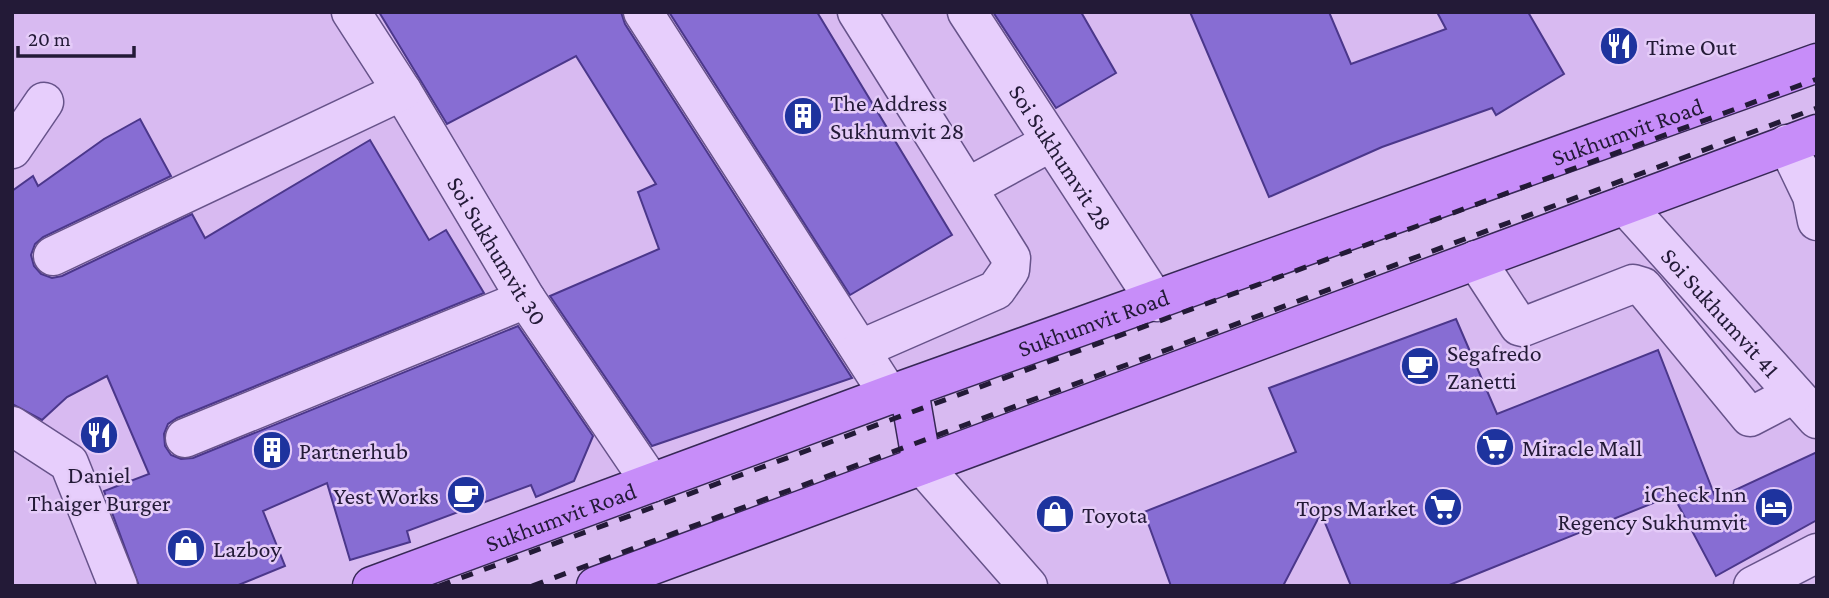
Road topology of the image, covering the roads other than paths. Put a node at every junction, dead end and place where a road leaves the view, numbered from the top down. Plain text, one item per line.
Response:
1 (351, 12) edge
2 (643, 12) edge
3 (857, 12) edge
4 (967, 12) edge
5 (1817, 63) edge
6 (402, 91) junction
7 (44, 102) dead end
8 (1802, 139) edge
9 (1051, 142) junction
10 (12, 149) edge
11 (968, 187) junction
12 (1625, 205) junction
13 (1817, 222) edge
14 (53, 256) dead end
15 (1476, 260) junction
16 (526, 299) junction
17 (1156, 302) junction
18 (861, 349) junction
19 (899, 392) junction
20 (1805, 406) edge
21 (12, 426) edge
22 (185, 438) dead end
23 (922, 465) junction
24 (651, 483) junction
25 (1817, 553) edge
26 (118, 586) edge
27 (372, 586) edge
28 (596, 586) edge
29 (1028, 586) edge
30 (1753, 586) edge

1 - 6 street, Soi Sukhumvit 30
2 - 18 street
3 - 11 street
4 - 9 street, Soi Sukhumvit 28
5 - 17 main road, Sukhumvit Road
6 - 14 street
6 - 16 street, Soi Sukhumvit 30
7 - 10 street
8 - 12 main road
8 - 13 street
9 - 11 street
9 - 17 street, Soi Sukhumvit 28
11 - 18 street
12 - 15 main road
12 - 20 street, Soi Sukhumvit 41
15 - 20 street
15 - 23 main road
16 - 22 street
16 - 24 street, Soi Sukhumvit 30
17 - 19 main road, Sukhumvit Road
18 - 19 street
19 - 23 main road
19 - 24 main road, Sukhumvit Road
21 - 26 street
23 - 28 main road
23 - 29 street
24 - 27 main road, Sukhumvit Road
25 - 30 street

